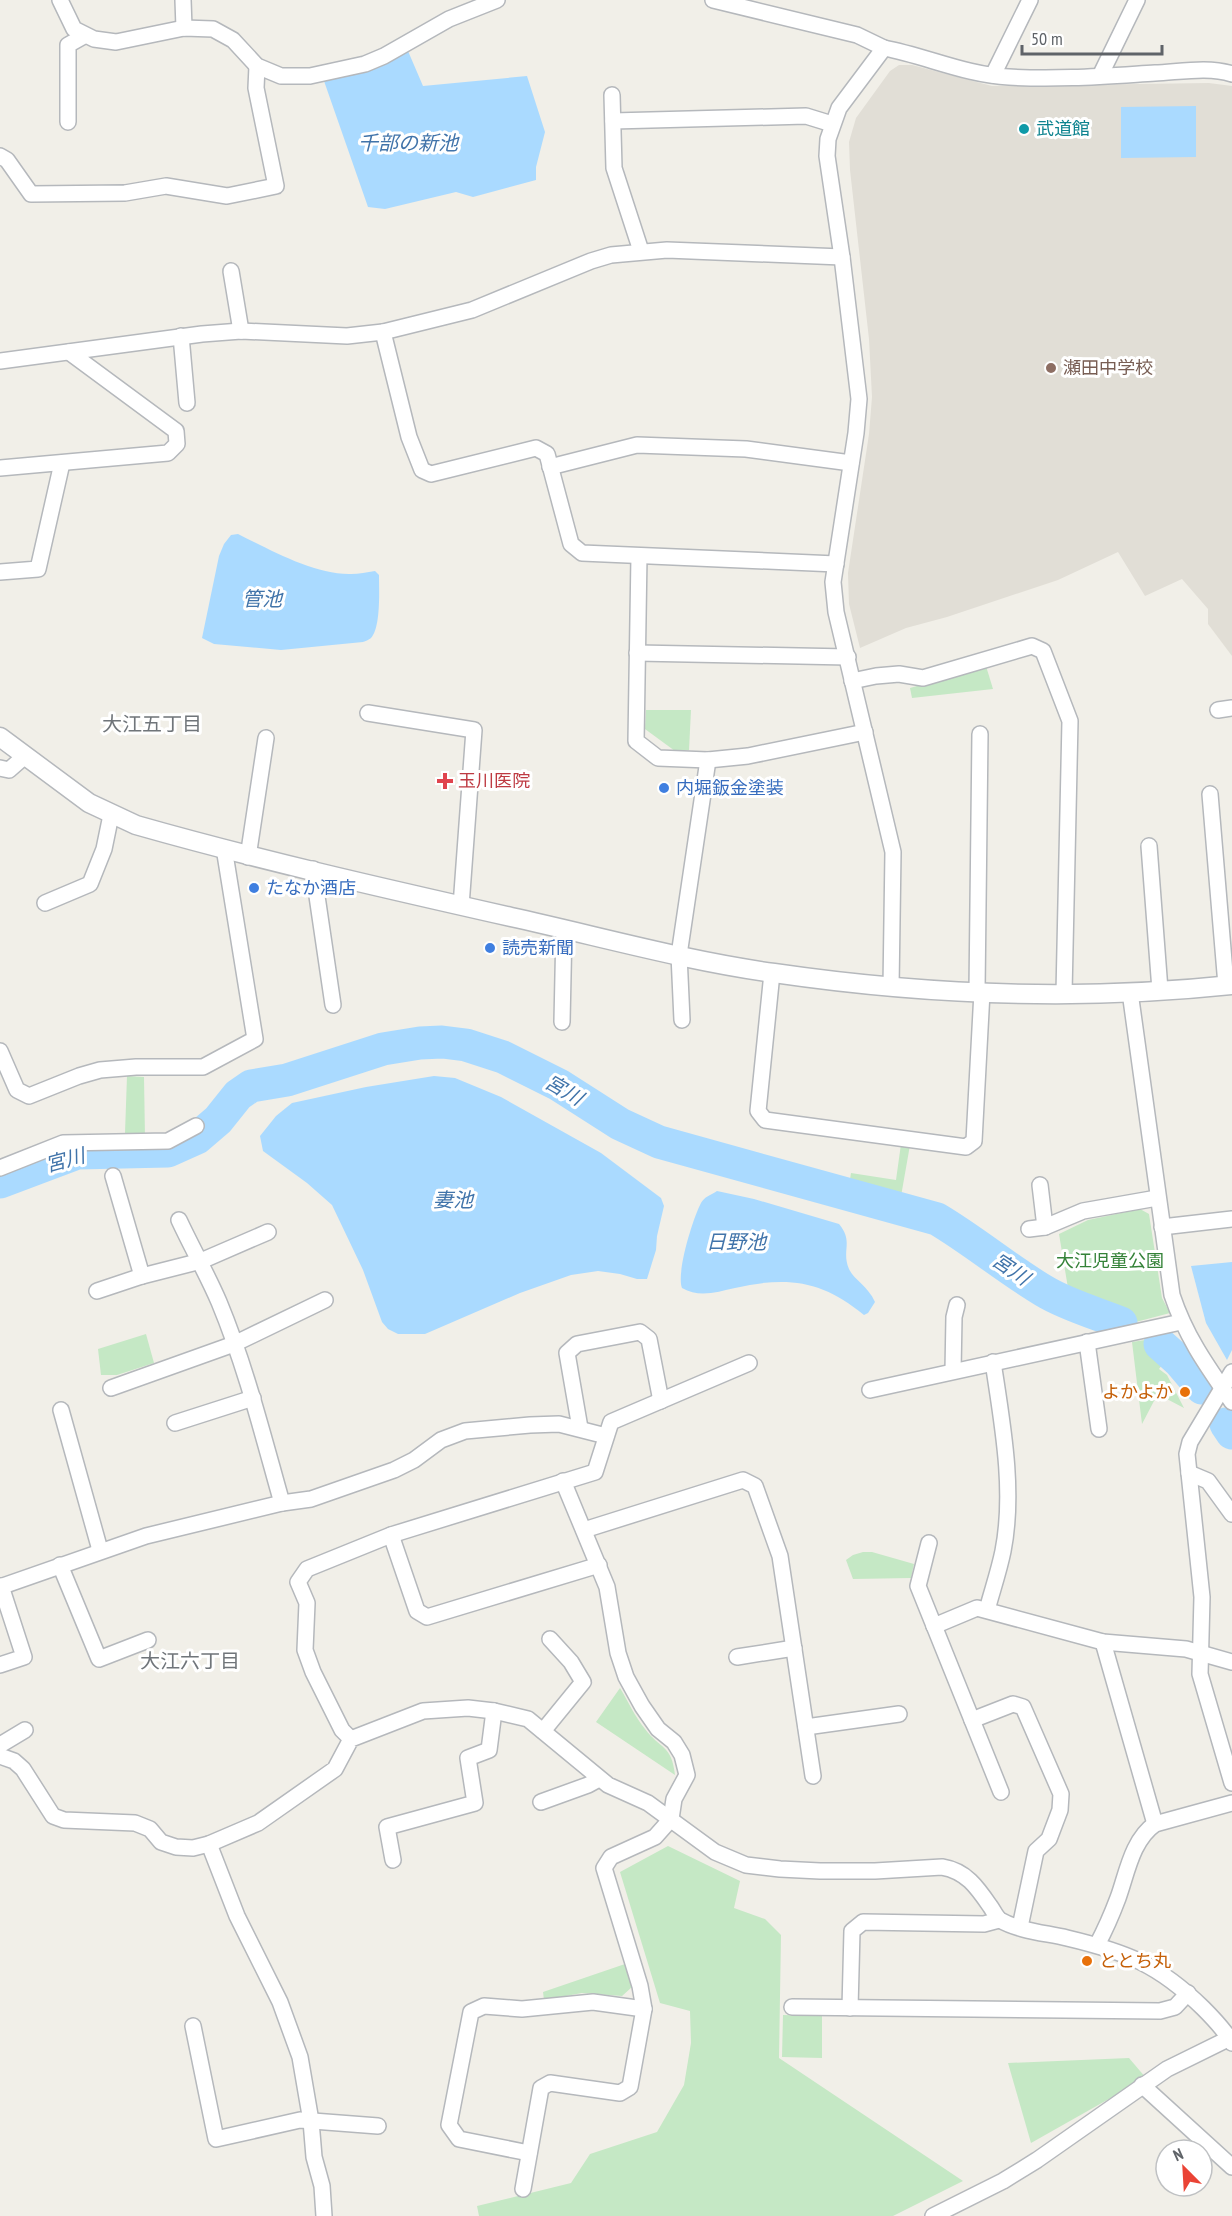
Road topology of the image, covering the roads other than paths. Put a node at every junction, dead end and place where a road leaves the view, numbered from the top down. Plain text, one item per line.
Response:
1 (60, 0) edge
2 (183, 0) edge
3 (497, 0) edge
4 (713, 0) edge
5 (1030, 0) edge
6 (1137, 0) edge
7 (184, 28) junction
8 (84, 36) junction
9 (884, 48) junction
10 (257, 66) junction
11 (1232, 74) edge
12 (993, 75) junction
13 (1100, 76) junction
14 (612, 95) dead end
15 (68, 122) dead end
16 (613, 122) junction
17 (832, 124) junction
18 (0, 156) edge
19 (641, 251) junction
20 (843, 257) junction
21 (231, 271) dead end
22 (241, 331) junction
23 (383, 332) junction
24 (181, 336) junction
25 (69, 352) junction
26 (0, 361) edge
27 (187, 403) dead end
28 (62, 463) junction
29 (851, 463) junction
30 (550, 467) junction
31 (0, 468) edge
32 (639, 556) junction
33 (836, 564) junction
34 (0, 572) edge
35 (637, 653) junction
36 (848, 657) junction
37 (852, 681) junction
38 (368, 713) dead end
39 (865, 732) junction
40 (980, 734) dead end
41 (0, 737) edge
42 (266, 738) dead end
43 (25, 756) junction
44 (708, 760) junction
45 (0, 768) edge
46 (1210, 794) dead end
47 (111, 815) junction
48 (1149, 846) dead end
49 (224, 848) junction
50 (248, 856) junction
51 (313, 869) junction
52 (45, 903) dead end
53 (461, 906) junction
54 (564, 929) junction
55 (679, 955) junction
56 (772, 973) junction
57 (1229, 985) edge
58 (891, 987) junction
59 (1160, 990) junction
60 (979, 992) junction
61 (1130, 992) junction
62 (1064, 993) junction
63 (333, 1005) dead end
64 (682, 1020) dead end
65 (562, 1022) dead end
66 (0, 1051) edge
67 (196, 1126) dead end
68 (0, 1168) edge
69 (113, 1176) dead end
70 (1041, 1185) dead end
71 (1157, 1198) junction
72 (1232, 1219) edge
73 (179, 1220) dead end
74 (1045, 1227) junction
75 (1162, 1227) junction
76 (1029, 1229) dead end
77 (268, 1232) dead end
78 (201, 1261) junction
79 (142, 1276) junction
80 (98, 1291) dead end
81 (325, 1300) dead end
82 (957, 1305) dead end
83 (1181, 1322) junction
84 (1087, 1342) junction
85 (234, 1344) junction
86 (993, 1362) junction
87 (749, 1363) dead end
88 (953, 1371) junction
89 (1232, 1372) edge
90 (111, 1388) dead end
91 (870, 1390) dead end
92 (1228, 1396) edge
93 (253, 1398) junction
94 (661, 1401) junction
95 (61, 1410) dead end
96 (175, 1423) dead end
97 (580, 1428) junction
98 (1099, 1429) dead end
99 (606, 1436) junction
100 (1189, 1473) junction
101 (564, 1481) junction
102 (282, 1503) junction
103 (1232, 1514) edge
104 (584, 1530) junction
105 (391, 1535) junction
106 (929, 1543) dead end
107 (100, 1550) junction
108 (60, 1565) junction
109 (598, 1565) junction
110 (1, 1586) edge
111 (987, 1610) junction
112 (934, 1626) junction
113 (550, 1639) dead end
114 (148, 1640) dead end
115 (1103, 1642) junction
116 (794, 1648) junction
117 (1201, 1653) junction
118 (737, 1657) dead end
119 (1232, 1662) edge
120 (0, 1665) edge
121 (494, 1711) junction
122 (899, 1714) dead end
123 (972, 1720) junction
124 (806, 1727) junction
125 (25, 1730) dead end
126 (543, 1731) junction
127 (351, 1739) junction
128 (0, 1745) edge
129 (0, 1756) edge
130 (813, 1776) dead end
131 (599, 1779) junction
132 (1232, 1783) edge
133 (1000, 1792) dead end
134 (541, 1802) dead end
135 (1232, 1803) edge
136 (671, 1819) junction
137 (1155, 1824) junction
138 (209, 1844) junction
139 (393, 1860) dead end
140 (999, 1920) junction
141 (1020, 1927) junction
142 (1097, 1945) junction
143 (1188, 1993) junction
144 (792, 2007) dead end
145 (850, 2008) junction
146 (644, 2009) junction
147 (193, 2026) dead end
148 (1231, 2039) edge
149 (1142, 2085) junction
150 (310, 2121) junction
151 (378, 2126) dead end
152 (529, 2153) junction
153 (1232, 2167) edge
154 (523, 2189) dead end
155 (324, 2216) edge
156 (933, 2216) edge

1 - 8 street
2 - 7 street
3 - 10 street
4 - 9 street
5 - 12 street
6 - 13 street
7 - 8 street
7 - 10 street
8 - 15 street
9 - 12 street
9 - 17 street
10 - 18 street
11 - 13 street
12 - 13 street
14 - 16 street
16 - 17 street
16 - 19 street
17 - 20 street
19 - 20 street
19 - 23 street
20 - 29 street
21 - 22 street
22 - 23 street
22 - 24 street
23 - 30 street
24 - 25 street
24 - 27 street
25 - 26 street
25 - 28 street
28 - 31 street
28 - 34 street
29 - 30 street
29 - 33 street
30 - 32 street
32 - 33 street
32 - 35 street
33 - 36 street
35 - 36 street
35 - 44 street
36 - 37 street
37 - 39 street
37 - 62 street
38 - 53 street
39 - 44 street
39 - 58 street
40 - 60 street
41 - 43 street
42 - 50 street
43 - 45 street
43 - 47 street
44 - 55 street
46 - 57 street
47 - 49 street
47 - 52 street
48 - 59 street
49 - 50 street
49 - 66 street
50 - 51 street
51 - 53 street
51 - 63 street
53 - 54 street
54 - 55 street
54 - 65 street
55 - 56 street
55 - 64 street
56 - 58 street
56 - 60 street
57 - 59 street
58 - 60 street
59 - 61 street
60 - 62 street
61 - 62 street
61 - 71 street
67 - 68 street
69 - 79 street
70 - 74 street
71 - 74 street
71 - 75 street
72 - 75 street
73 - 78 street
74 - 76 street
75 - 83 street
77 - 78 street
78 - 79 street
78 - 85 street
79 - 80 street
81 - 85 street
82 - 88 street
83 - 84 street
83 - 92 street
84 - 86 street
84 - 98 street
85 - 90 street
85 - 93 street
86 - 88 street
86 - 111 street
87 - 94 street
88 - 91 street
89 - 92 street
92 - 100 street
93 - 96 street
93 - 102 street
94 - 97 street
94 - 99 street
95 - 107 street
97 - 99 street
97 - 102 street
99 - 101 street
100 - 103 street
100 - 117 street
101 - 104 street
101 - 105 street
102 - 107 street
104 - 109 street
104 - 116 street
105 - 109 street
105 - 127 street
106 - 112 street
107 - 108 street
108 - 110 street
108 - 114 street
109 - 136 street
110 - 120 street
111 - 112 street
111 - 115 street
112 - 123 street
113 - 126 street
115 - 117 street
115 - 137 street
116 - 118 street
116 - 124 street
117 - 119 street
117 - 132 street
121 - 126 street
121 - 127 street
121 - 139 street
122 - 124 street
123 - 133 street
123 - 141 street
124 - 130 street
125 - 128 street
126 - 131 street
127 - 138 street
129 - 138 street
131 - 134 street
131 - 136 street
135 - 137 street
136 - 140 street
136 - 146 street
137 - 142 street
138 - 150 street
140 - 141 street
140 - 145 street
141 - 142 street
142 - 143 street
143 - 145 street
143 - 148 street
144 - 145 street
146 - 152 street
146 - 152 street
147 - 150 street
148 - 149 street
149 - 153 street
149 - 156 street
150 - 151 street
150 - 155 street
152 - 154 street

